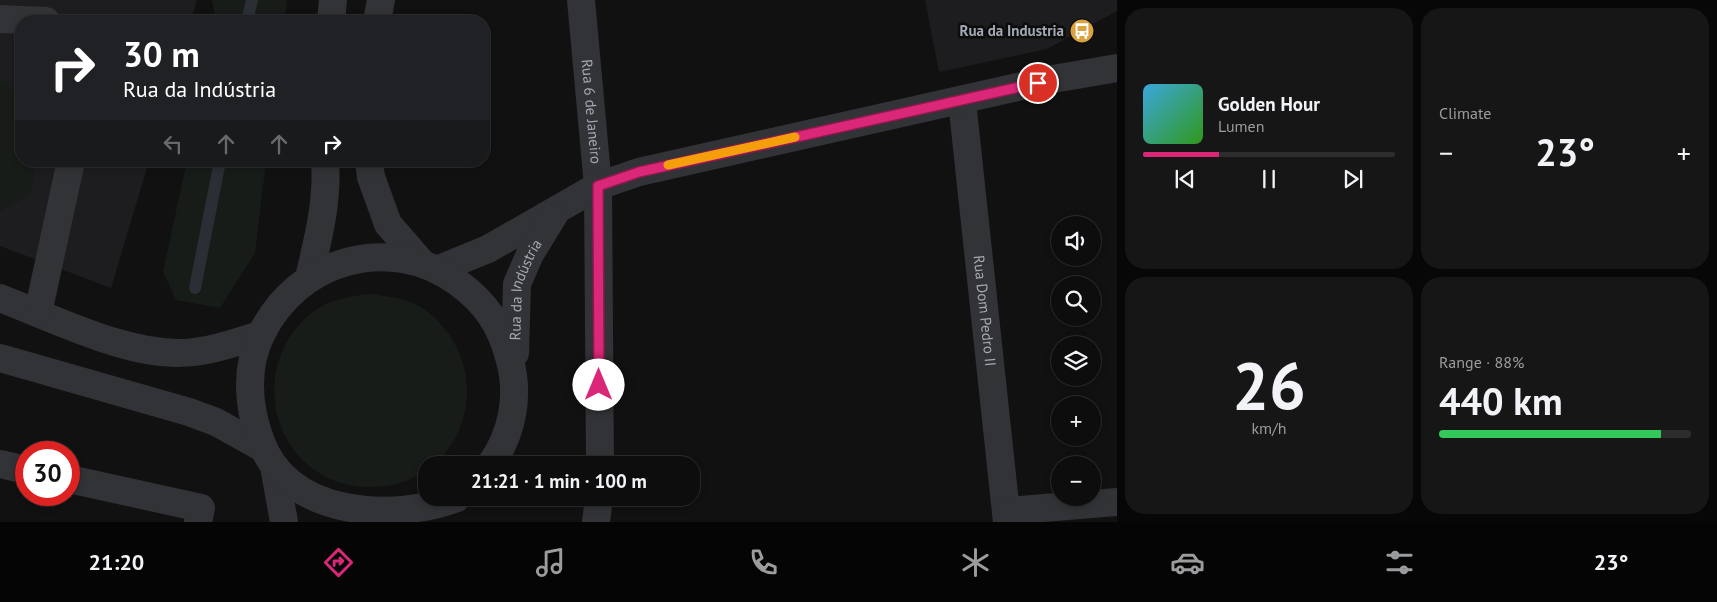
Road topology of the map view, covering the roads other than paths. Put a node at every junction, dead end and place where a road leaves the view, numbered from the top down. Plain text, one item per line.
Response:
1 (333, 0) edge
2 (381, 0) edge
3 (581, 0) edge
4 (332, 15) edge
5 (378, 15) edge
6 (0, 19) edge
7 (15, 20) edge
8 (1117, 68) edge
9 (962, 101) junction
10 (70, 167) edge
11 (326, 167) edge
12 (370, 167) edge
13 (598, 186) junction
14 (556, 212) junction
15 (430, 265) junction
16 (309, 278) junction
17 (0, 298) edge
18 (38, 313) junction
19 (260, 335) junction
20 (0, 358) edge
21 (515, 375) junction
22 (497, 456) edge
23 (600, 456) edge
24 (269, 457) junction
25 (0, 464) edge
26 (15, 467) edge
27 (80, 481) edge
28 (1117, 502) edge
29 (445, 506) edge
30 (598, 506) edge
31 (1007, 517) edge
32 (198, 522) edge
33 (284, 522) edge
34 (367, 522) edge
35 (596, 522) edge

1 - 4 street
2 - 5 street
3 - 13 street, Rua 6 de Janeiro
6 - 7 street
8 - 9 street, Rua da Indústria
9 - 13 street, Rua da Indústria
9 - 31 street, Rua Dom Pedro II
10 - 18 street
11 - 16 street
12 - 15 street
13 - 14 street, Rua da Indústria
13 - 23 street, Rua 6 de Janeiro
14 - 15 street, Rua da Indústria
14 - 21 street, Rua da Indústria
15 - 16 street
15 - 21 street
16 - 19 street
17 - 18 street
18 - 19 street
19 - 24 street
20 - 24 street
21 - 22 street, Rua da Indústria
24 - 33 street
24 - 34 street
25 - 26 street
27 - 32 street
28 - 31 street
29 - 34 street
30 - 35 street

